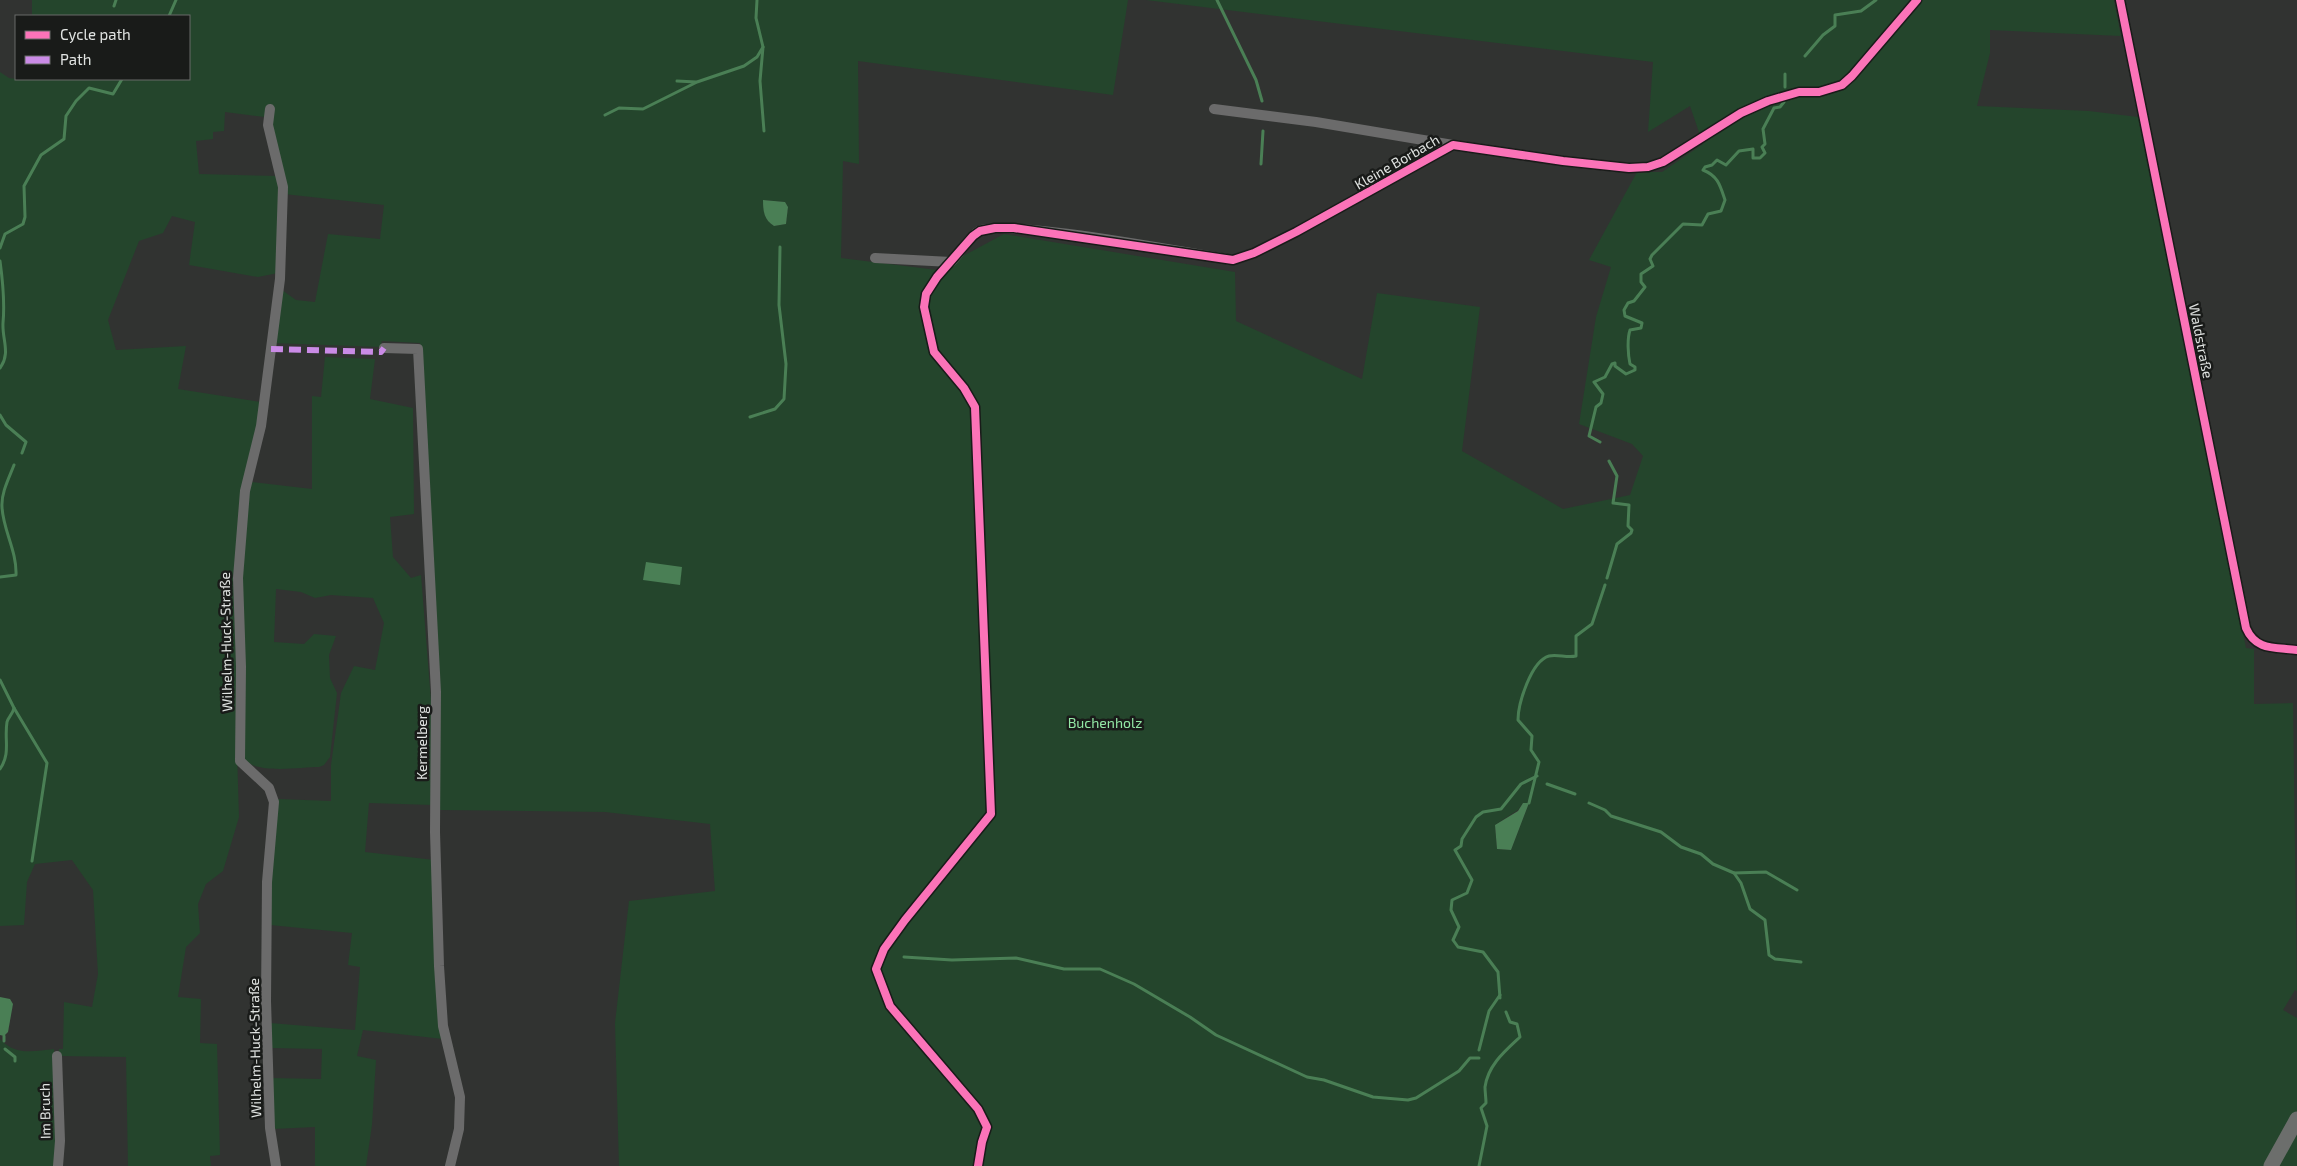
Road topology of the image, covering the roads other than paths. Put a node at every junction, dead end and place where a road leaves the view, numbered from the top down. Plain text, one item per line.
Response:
1 (1917, 0) edge
2 (2120, 0) edge
3 (270, 109) dead end
4 (1214, 109) dead end
5 (1453, 145) junction
6 (874, 258) dead end
7 (384, 348) dead end
8 (2297, 650) edge
9 (57, 1056) dead end
10 (2297, 1119) edge
11 (58, 1166) edge
12 (276, 1166) edge
13 (450, 1166) edge
14 (2271, 1166) edge

1 - 5 street, Kleine Borbach
2 - 8 street, Waldstraße
3 - 12 street, Wilhelm-Huck-Straße
4 - 5 street, Kleine Borbach
5 - 6 street, Kleine Borbach
7 - 13 street, Kermelberg
9 - 11 street, Im Bruch
10 - 14 main road

